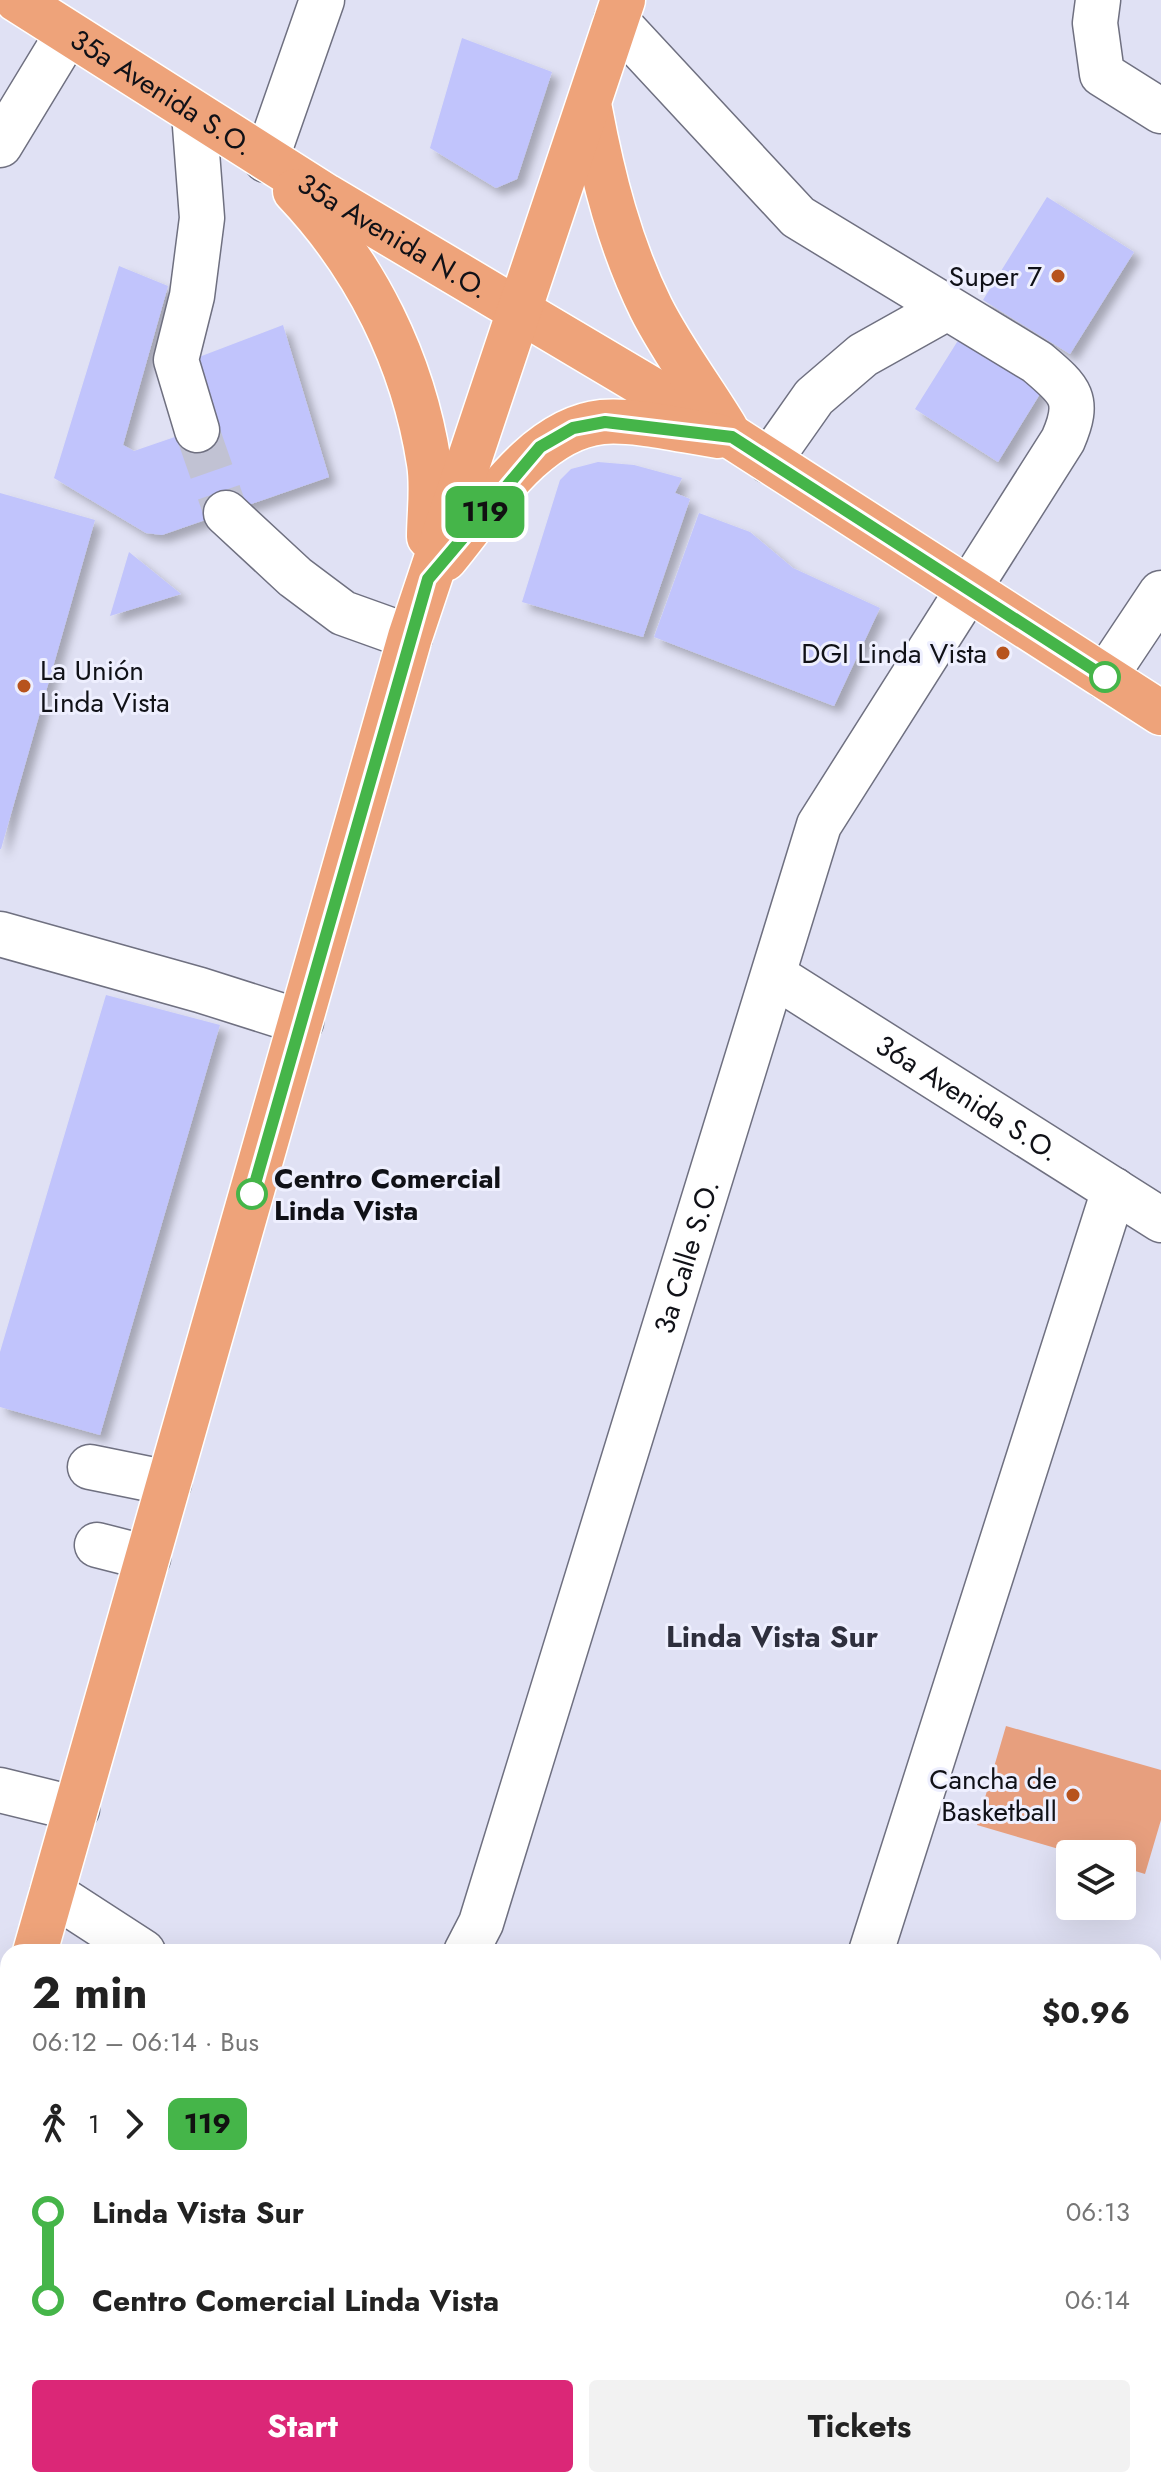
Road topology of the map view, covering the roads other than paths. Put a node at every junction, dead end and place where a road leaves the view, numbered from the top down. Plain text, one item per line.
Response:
1 (17, 0) edge
2 (322, 0) edge
3 (1098, 0) edge
4 (619, 11) edge
5 (68, 33) junction
6 (589, 107) junction
7 (1161, 111) edge
8 (194, 113) junction
9 (0, 145) edge
10 (266, 160) junction
11 (947, 308) junction
12 (521, 309) junction
13 (197, 430) tunnel mouth
14 (732, 437) junction
15 (769, 461) junction
16 (226, 513) tunnel mouth
17 (428, 579) junction
18 (969, 589) junction
19 (1161, 593) edge
20 (410, 637) junction
21 (1105, 677) junction
22 (1161, 713) edge
23 (0, 934) edge
24 (775, 976) junction
25 (301, 1022) junction
26 (1114, 1190) junction
27 (1161, 1220) edge
28 (90, 1467) dead end
29 (169, 1483) junction
30 (97, 1545) dead end
31 (148, 1558) junction
32 (0, 1790) edge
33 (77, 1809) junction
34 (52, 1893) junction
35 (37, 1944) edge
36 (131, 1944) edge
37 (470, 1944) edge
38 (874, 1944) edge

1 - 5 main road, 35a Avenida S.O.
2 - 10 street
3 - 7 street
4 - 6 main road
4 - 11 street
5 - 8 main road, 35a Avenida S.O.
5 - 9 street
6 - 12 main road
6 - 14 main road
8 - 10 main road, 35a Avenida S.O.
8 - 13 street
10 - 12 main road, 35a Avenida N.O.
10 - 17 main road
11 - 15 street
11 - 18 street, 3a Calle S.O.
12 - 14 main road
12 - 17 main road
14 - 15 main road
14 - 17 main road
15 - 18 main road
16 - 20 street
17 - 20 main road
18 - 21 main road
18 - 24 street, 3a Calle S.O.
19 - 21 street
20 - 25 main road
21 - 22 main road
23 - 25 street
24 - 26 street, 36a Avenida S.O.
24 - 37 street, 3a Calle S.O.
25 - 29 main road
26 - 27 street, 36a Avenida S.O.
26 - 38 street
28 - 29 street
29 - 31 main road
30 - 31 street
31 - 33 main road
32 - 33 street
33 - 34 main road
34 - 35 main road
34 - 36 street

